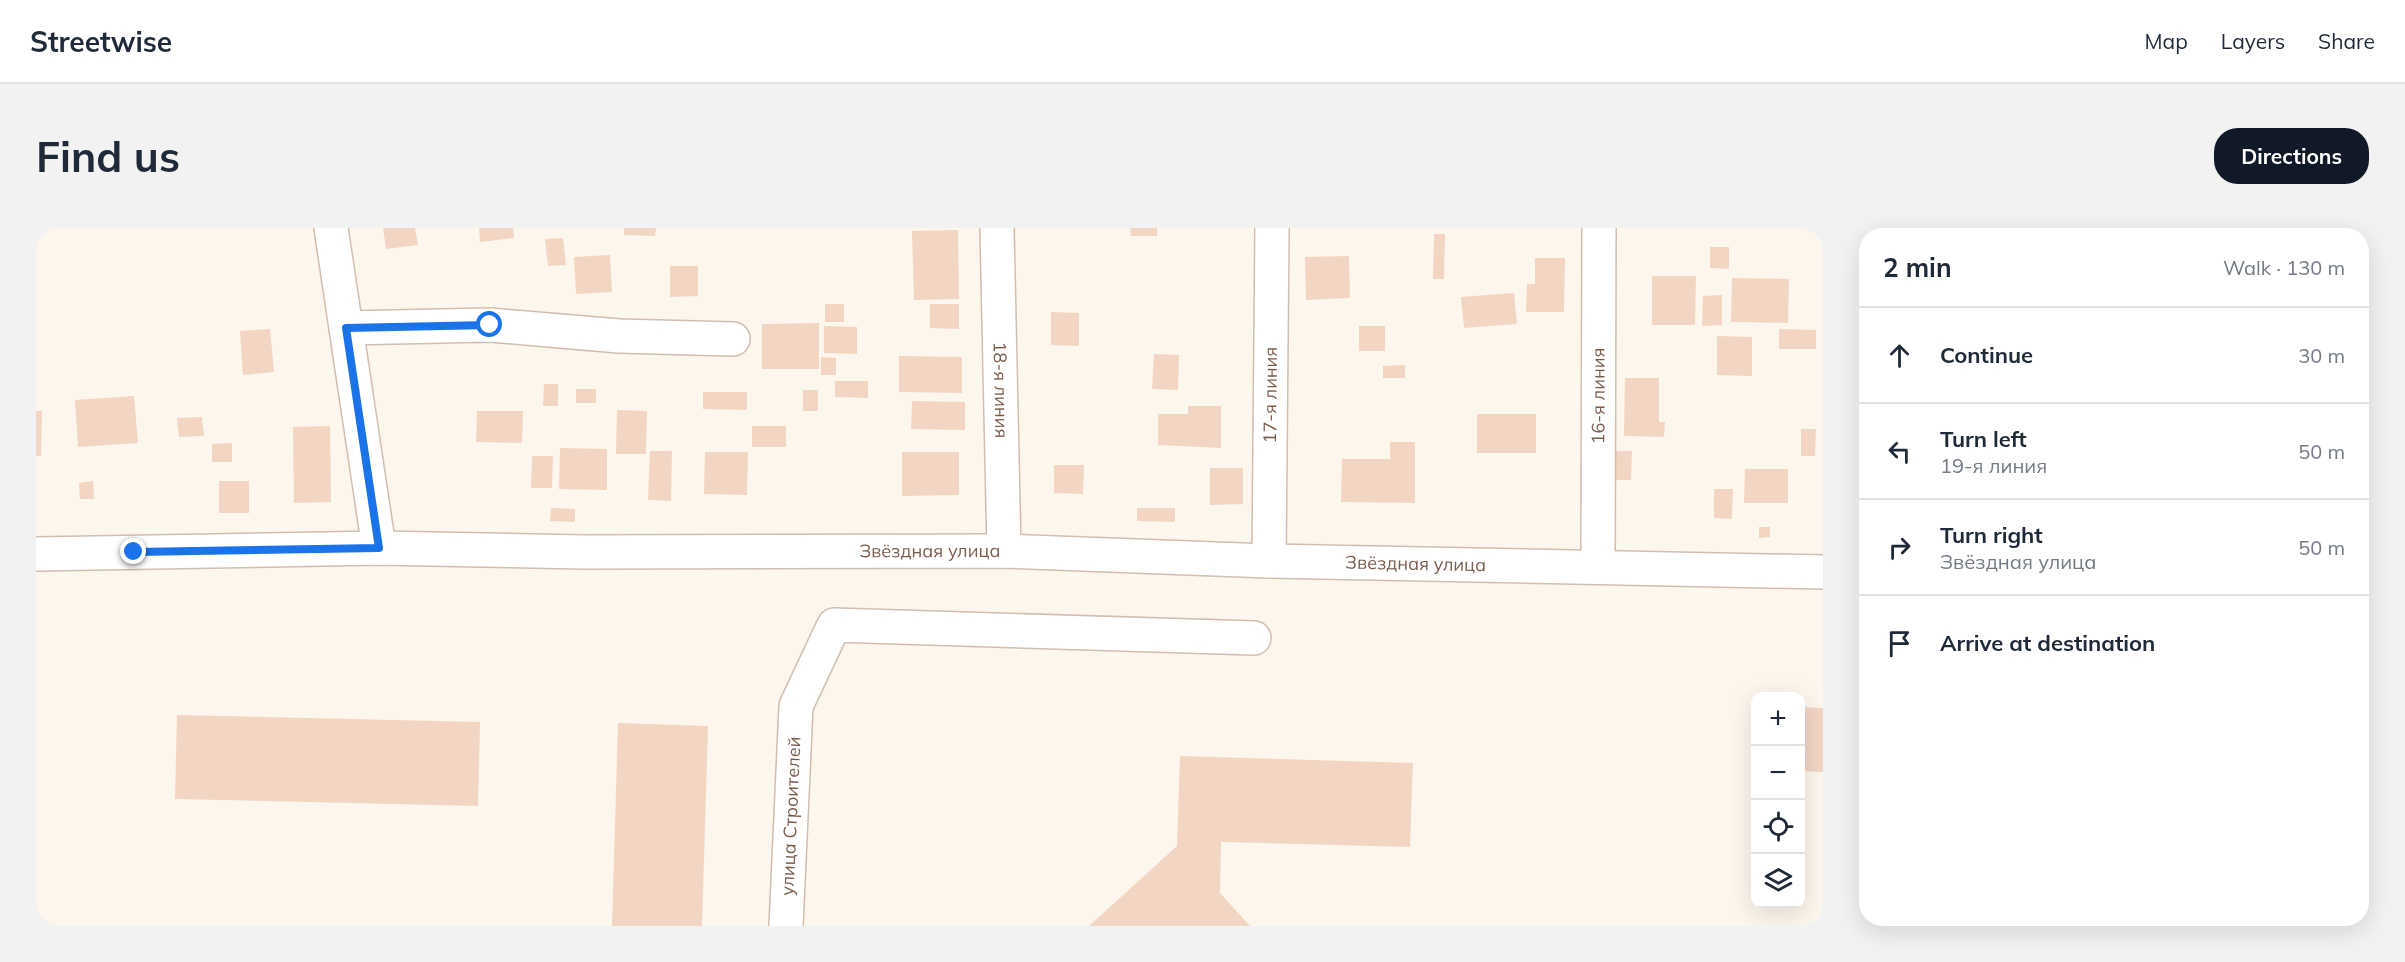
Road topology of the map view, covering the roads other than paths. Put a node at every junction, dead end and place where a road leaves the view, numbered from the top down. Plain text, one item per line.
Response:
1 (331, 228) edge
2 (997, 228) edge
3 (1272, 228) edge
4 (1599, 228) edge
5 (346, 328) junction
6 (733, 339) dead end
7 (379, 548) junction
8 (1005, 552) junction
9 (36, 554) edge
10 (1269, 561) junction
11 (1598, 566) junction
12 (1823, 572) edge
13 (1254, 638) dead end
14 (786, 926) edge

1 - 5 street
2 - 8 street, 18-я линия
3 - 10 street, 17-я линия
4 - 11 street, 16-я линия
5 - 6 street
5 - 7 street
7 - 8 street, Звёздная улица
7 - 9 street, Звёздная улица
8 - 10 street, Звёздная улица
10 - 11 street, Звёздная улица
11 - 12 street, Звёздная улица
13 - 14 street, улица Строителей

